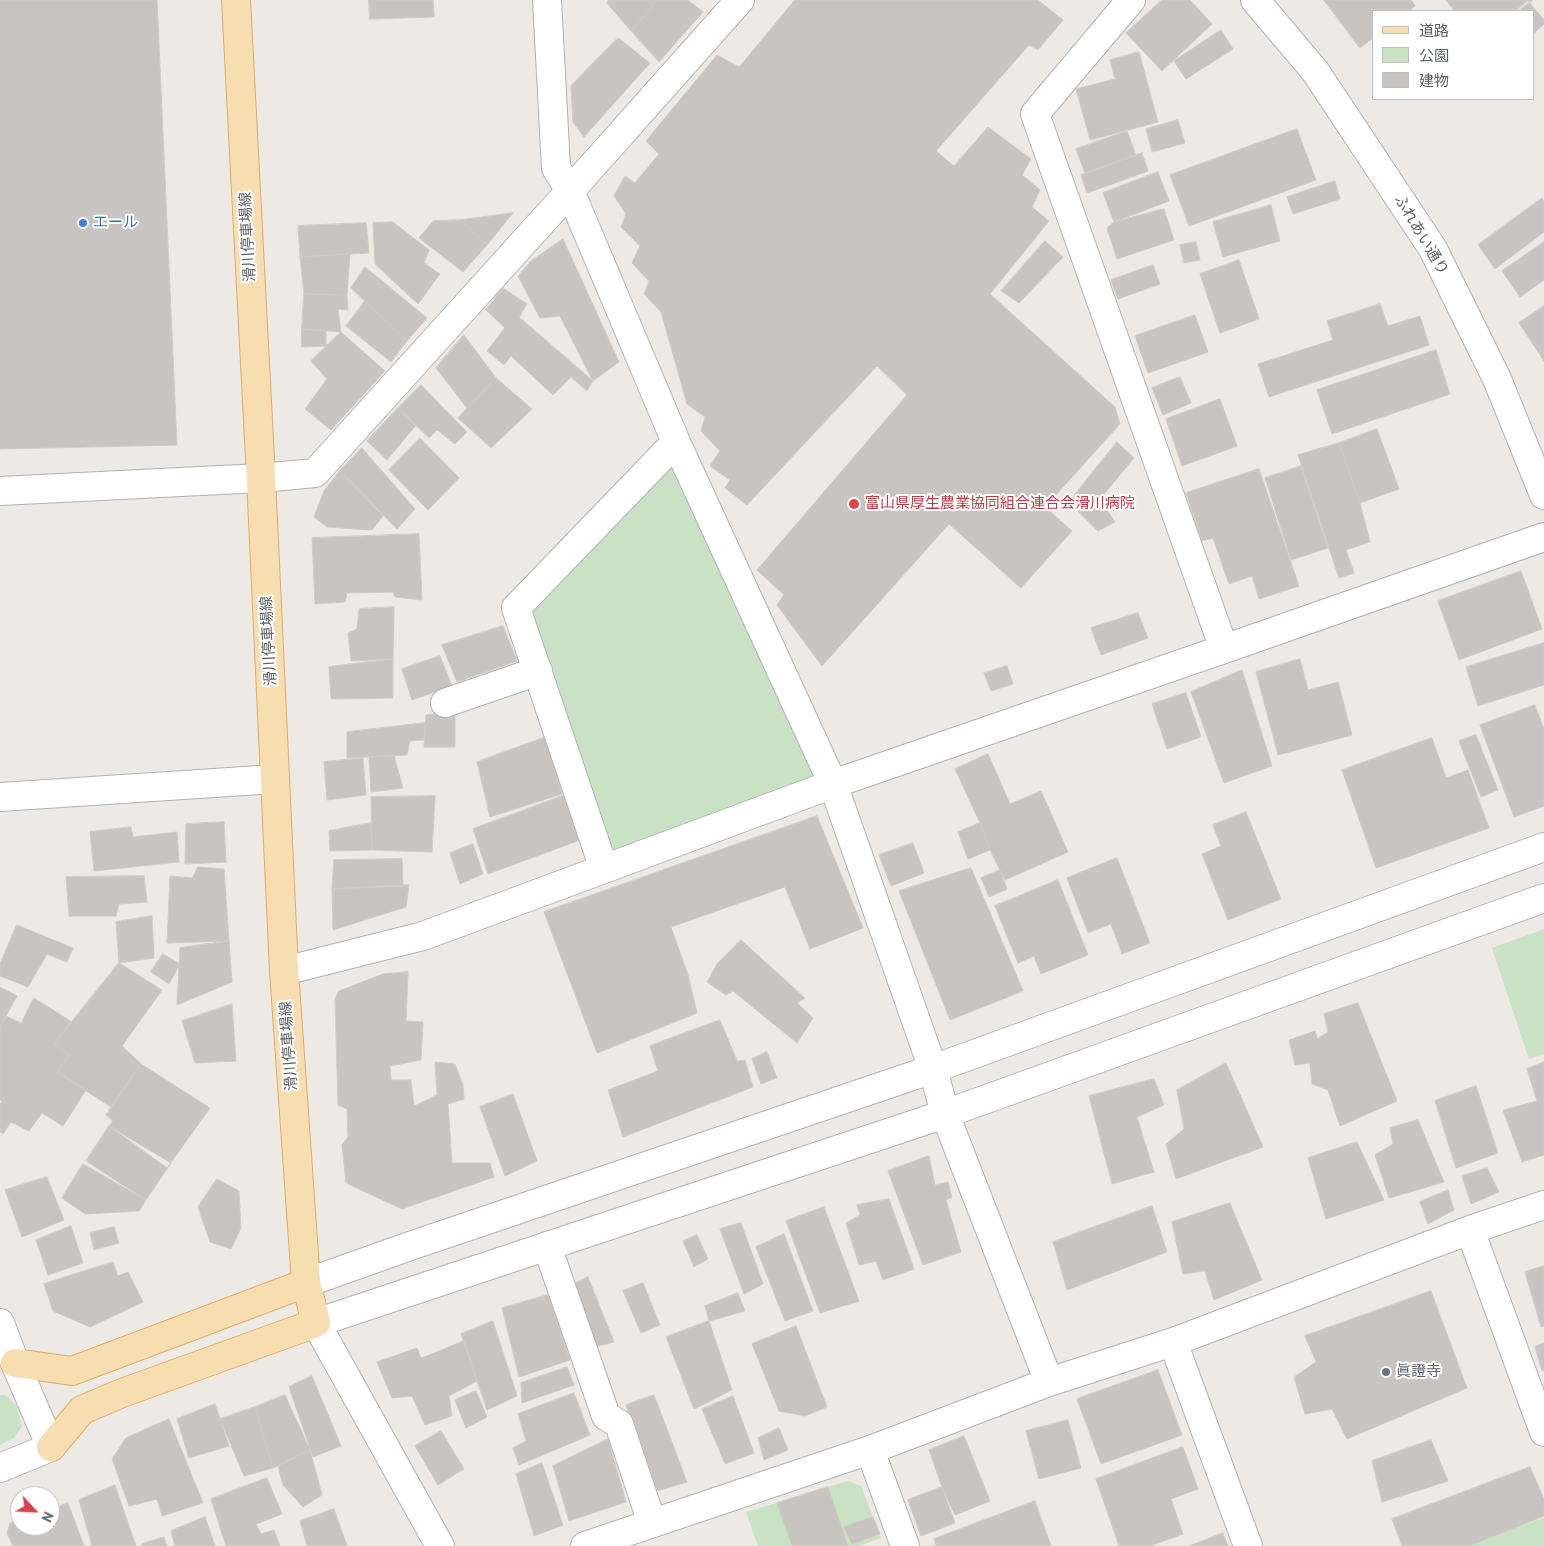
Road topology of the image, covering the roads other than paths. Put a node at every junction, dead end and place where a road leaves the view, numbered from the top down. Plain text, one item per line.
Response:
1 (236, 0) edge
2 (547, 0) edge
3 (1130, 0) edge
4 (1255, 0) edge
5 (727, 5) edge
6 (570, 191) junction
7 (676, 442) junction
8 (261, 478) junction
9 (0, 491) edge
10 (1544, 495) edge
11 (1544, 537) edge
12 (1224, 650) junction
13 (538, 671) junction
14 (445, 703) dead end
15 (275, 779) junction
16 (833, 784) junction
17 (0, 797) edge
18 (1544, 847) edge
19 (604, 869) junction
20 (1544, 898) edge
21 (284, 971) junction
22 (933, 1069) junction
23 (945, 1114) junction
24 (1544, 1205) edge
25 (1470, 1230) junction
26 (547, 1246) junction
27 (306, 1283) junction
28 (0, 1323) edge
29 (316, 1323) junction
30 (1173, 1342) junction
31 (8, 1365) edge
32 (1049, 1382) junction
33 (1544, 1432) edge
34 (51, 1447) junction
35 (870, 1450) junction
36 (0, 1468) edge
37 (652, 1524) junction
38 (440, 1546) edge
39 (585, 1546) edge
40 (905, 1546) edge
41 (1248, 1546) edge

1 - 8 main road, 滑川停車場線
2 - 6 street
3 - 12 street
4 - 10 street, ふれあい通り
5 - 6 street
6 - 7 street
6 - 8 street
7 - 13 street
7 - 16 street
8 - 9 street
8 - 15 main road, 滑川停車場線
11 - 12 street
12 - 16 street
13 - 14 street
13 - 19 street
15 - 17 street
15 - 21 main road, 滑川停車場線
16 - 19 street
16 - 22 street
18 - 22 street
19 - 21 street
20 - 23 street
21 - 27 main road, 滑川停車場線
22 - 23 street
22 - 27 street
23 - 26 street
23 - 32 street
24 - 25 street
25 - 30 street
25 - 33 street
26 - 29 street
26 - 37 street
27 - 29 main road, 滑川停車場線
27 - 31 main road
28 - 31 street
29 - 34 main road
29 - 38 street
30 - 32 street
30 - 41 street
31 - 34 street
32 - 35 street
34 - 36 street
35 - 37 street
35 - 40 street
37 - 39 street

